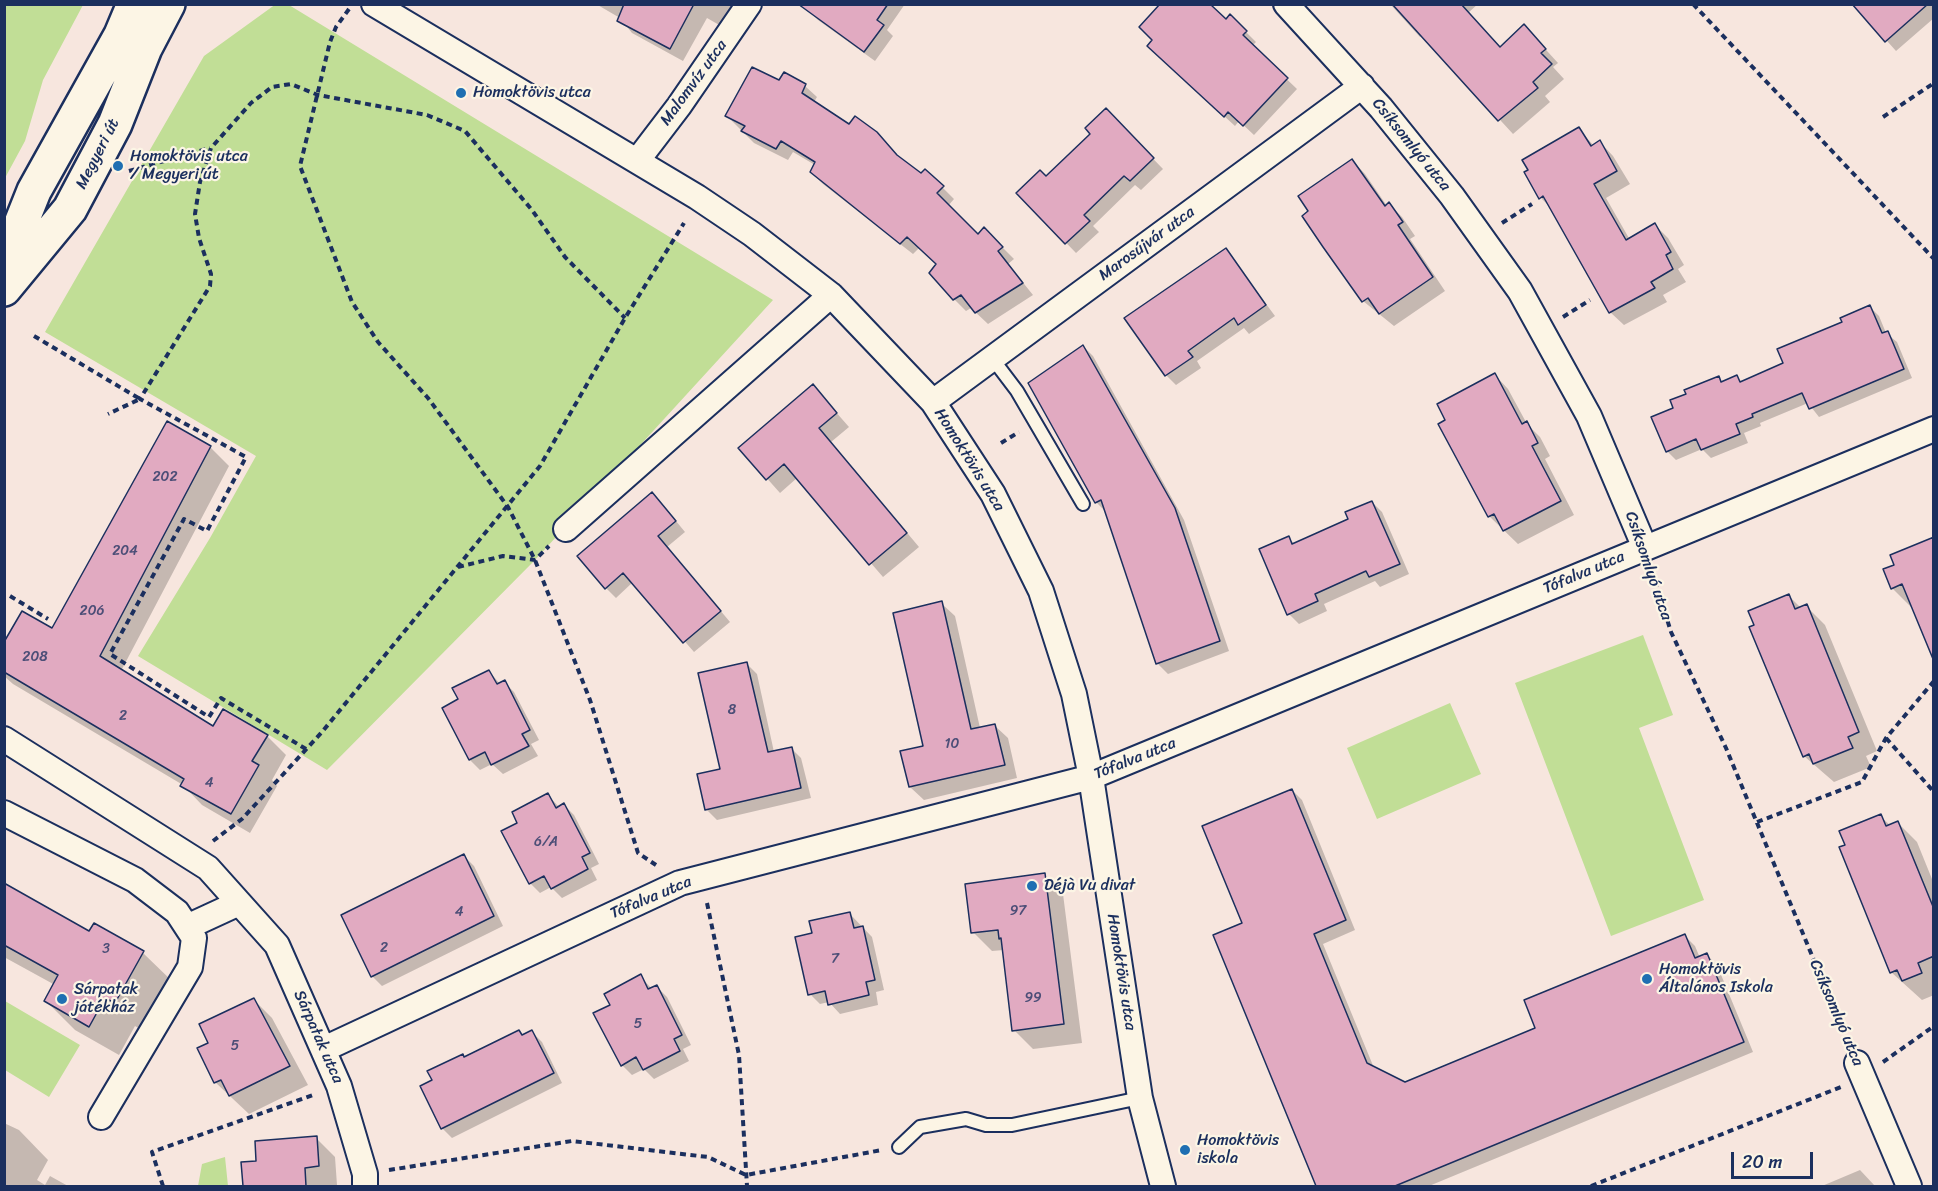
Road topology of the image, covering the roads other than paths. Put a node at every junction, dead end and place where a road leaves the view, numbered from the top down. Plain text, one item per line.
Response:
1 (134, 4) edge
2 (168, 4) edge
3 (374, 4) edge
4 (749, 4) edge
5 (1286, 4) edge
6 (1362, 86) junction
7 (636, 160) junction
8 (4, 267) edge
9 (4, 289) edge
10 (831, 295) junction
11 (992, 358) junction
12 (933, 402) junction
13 (1934, 429) edge
14 (1083, 504) dead end
15 (566, 529) dead end
16 (1645, 548) junction
17 (4, 739) edge
18 (1091, 777) junction
19 (4, 813) edge
20 (239, 903) junction
21 (187, 927) junction
22 (324, 1049) junction
23 (1860, 1070) road end
24 (1140, 1098) junction
25 (101, 1117) dead end
26 (899, 1147) road end
27 (365, 1180) edge
28 (1163, 1186) edge
29 (1909, 1186) edge

1 - 8 main road
2 - 9 main road, Megyeri út
3 - 7 street, Homoktövis utca
4 - 7 street, Malomvíz utca
5 - 6 street, Csíksomlyó utca
6 - 11 street, Marosújvár utca
6 - 16 street, Csíksomlyó utca
7 - 10 street, Homoktövis utca
10 - 12 street, Homoktövis utca
10 - 15 street
11 - 12 street, Marosújvár utca
11 - 14 lane
12 - 18 street, Homoktövis utca
13 - 16 street, Tófalva utca
16 - 18 street, Tófalva utca
17 - 20 street, Sárpatak utca
18 - 22 street, Tófalva utca
18 - 24 street, Homoktövis utca
19 - 21 street
20 - 21 street
20 - 22 street, Sárpatak utca
21 - 25 street
22 - 27 street, Sárpatak utca
23 - 29 street, Csíksomlyó utca
24 - 26 lane
24 - 28 street, Homoktövis utca

